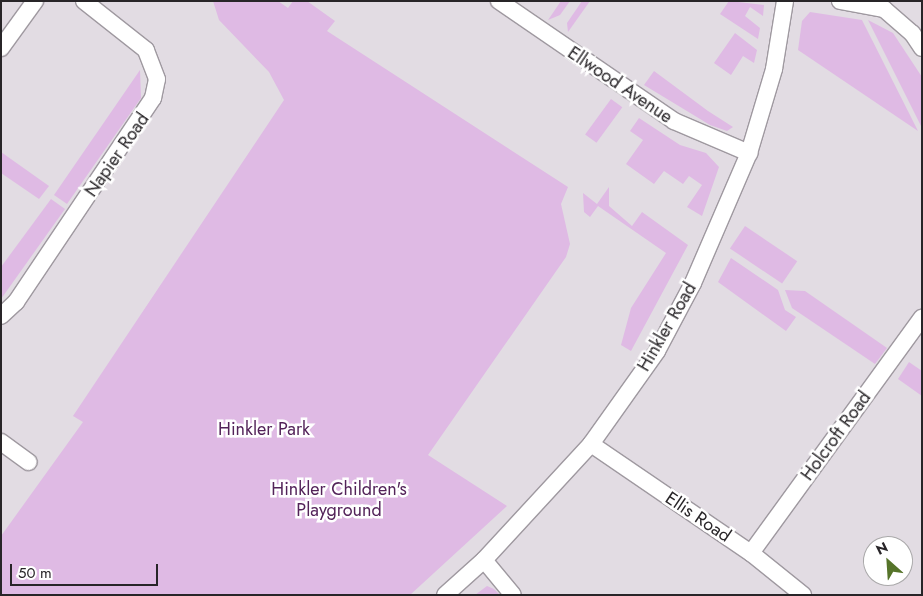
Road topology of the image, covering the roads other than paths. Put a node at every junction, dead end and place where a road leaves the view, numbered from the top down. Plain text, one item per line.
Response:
1 (35, 1) edge
2 (84, 1) edge
3 (499, 1) edge
4 (786, 1) edge
5 (840, 1) edge
6 (1, 48) edge
7 (922, 48) edge
8 (749, 153) junction
9 (1, 316) edge
10 (922, 318) edge
11 (1, 442) edge
12 (591, 444) junction
13 (29, 462) dead end
14 (751, 553) junction
15 (484, 560) junction
16 (445, 595) edge
17 (513, 595) edge
18 (803, 595) edge

1 - 6 street
2 - 9 street, Napier Road
3 - 8 street, Ellwood Avenue
4 - 8 street, Hinkler Road
5 - 7 street
8 - 12 street, Hinkler Road
10 - 14 street, Holcroft Road
11 - 13 street
12 - 14 street, Ellis Road
12 - 15 street, Hinkler Road
14 - 18 street, Ellis Road
15 - 16 street, Hinkler Road
15 - 17 street

